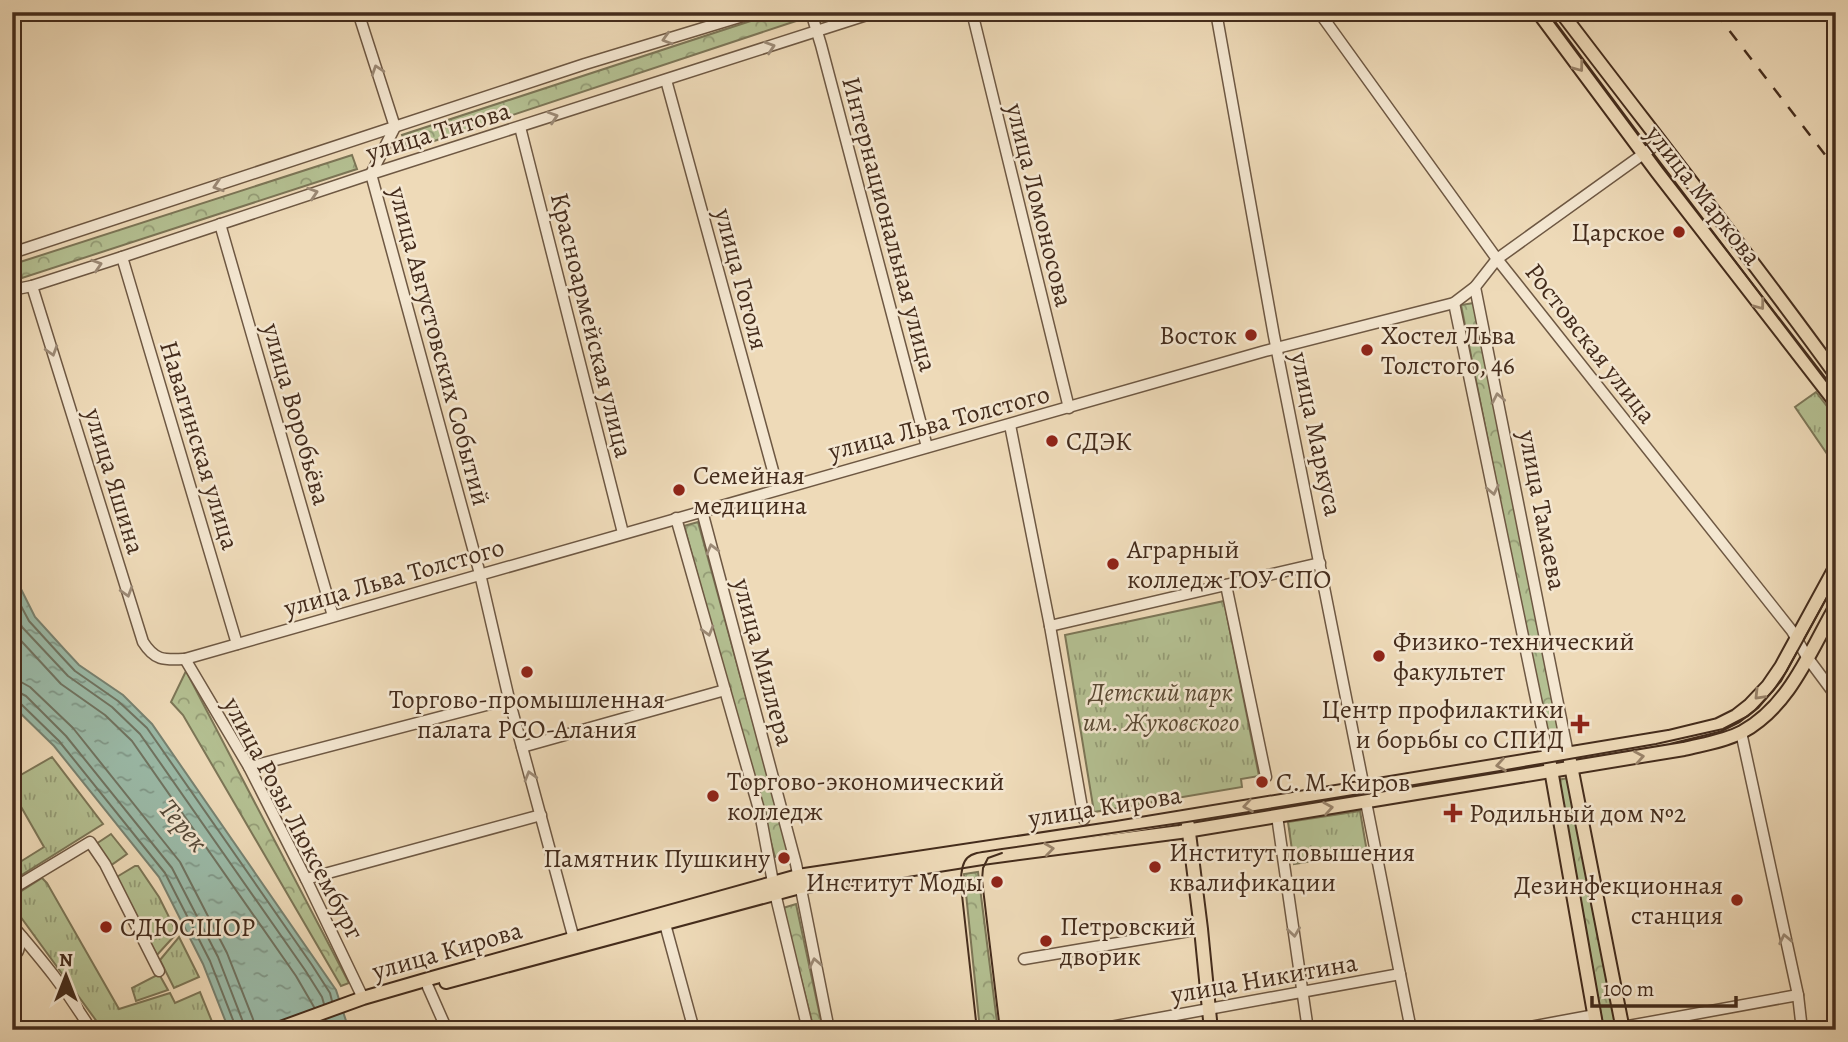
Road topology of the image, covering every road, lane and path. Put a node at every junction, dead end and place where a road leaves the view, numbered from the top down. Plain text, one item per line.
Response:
1 (358, 12) edge
2 (756, 12) edge
3 (811, 12) edge
4 (876, 12) edge
5 (972, 12) edge
6 (1216, 12) edge
7 (1319, 12) edge
8 (1538, 12) edge
9 (1561, 12) edge
10 (818, 32) junction
11 (666, 80) junction
12 (395, 127) junction
13 (520, 127) junction
14 (1660, 142) junction
15 (1643, 154) junction
16 (371, 174) junction
17 (220, 224) junction
18 (12, 253) edge
19 (122, 257) junction
20 (1497, 259) junction
21 (32, 286) junction
22 (1475, 287) junction
23 (12, 290) edge
24 (1454, 303) junction
25 (1277, 348) junction
26 (1836, 375) edge
27 (1836, 403) edge
28 (1069, 408) junction
29 (1010, 425) junction
30 (927, 447) junction
31 (778, 489) junction
32 (702, 511) junction
33 (676, 519) junction
34 (623, 533) junction
35 (1320, 563) junction
36 (1836, 566) edge
37 (480, 574) junction
38 (1226, 585) junction
39 (1836, 606) edge
40 (333, 616) junction
41 (1050, 626) junction
42 (1796, 638) junction
43 (237, 644) junction
44 (1807, 657) junction
45 (185, 659) junction
46 (725, 690) junction
47 (1836, 696) edge
48 (509, 699) junction
49 (1741, 732) junction
50 (522, 747) junction
51 (1568, 754) junction
52 (1548, 757) junction
53 (249, 767) junction
54 (1572, 768) junction
55 (1551, 772) junction
56 (1266, 777) dead end
57 (1364, 788) junction
58 (1366, 802) junction
59 (541, 815) junction
60 (1277, 816) junction
61 (1186, 817) junction
62 (1084, 819) dead end
63 (1188, 830) junction
64 (306, 879) junction
65 (799, 881) junction
66 (774, 888) junction
67 (12, 889) edge
68 (665, 924) junction
69 (12, 925) edge
70 (1201, 929) junction
71 (22, 937) junction
72 (574, 942) junction
73 (12, 959) edge
74 (1024, 959) dead end
75 (159, 971) dead end
76 (1400, 974) junction
77 (428, 987) junction
78 (1302, 993) junction
79 (1798, 995) junction
80 (361, 999) junction
81 (1209, 1009) junction
82 (1595, 1015) junction
83 (1623, 1029) edge
84 (91, 1030) edge
85 (275, 1030) edge
86 (447, 1030) edge
87 (694, 1030) edge
88 (808, 1030) edge
89 (829, 1030) edge
90 (1094, 1030) edge
91 (1211, 1030) edge
92 (1308, 1030) edge
93 (1411, 1030) edge
94 (1513, 1030) edge
95 (1597, 1030) edge
96 (1802, 1030) edge

12 -> 1 street
2 -> 12 street, улица Титова
3 - 10 street, Интернациональная улица
4 - 10 street, улица Титова
5 - 28 street, улица Ломоносова
6 - 25 street, улица Маркуса
7 - 20 street, Ростовская улица
8 -> 15 main road, улица Маркова
9 - 14 main road, улица Маркова
11 -> 10 street, улица Титова
10 - 30 street, Интернациональная улица
13 -> 11 street, улица Титова
11 - 31 street, улица Гоголя
12 - 16 street, улица Августовских Событий
12 -> 18 street, улица Титова
13 - 16 street, улица Титова
13 - 34 street, Красноармейская улица
14 - 15 street, улица Льва Толстого
14 - 26 main road, улица Маркова
15 - 20 street, улица Льва Толстого
15 -> 27 main road, улица Маркова
17 -> 16 street, улица Титова
16 - 37 street, улица Августовских Событий
17 - 19 street, улица Титова
17 - 40 street, улица Воробьёва
21 -> 19 street, улица Титова
19 - 43 street, Навагинская улица
20 - 22 street, улица Льва Толстого
20 - 42 street, Ростовская улица
21 - 23 street, улица Титова
21 -> 45 street, улица Яшина
22 - 24 street, улица Льва Толстого
51 -> 22 street, улица Тамаева
24 - 25 street, улица Льва Толстого
24 -> 52 street, улица Тамаева
25 - 28 street, улица Льва Толстого
25 - 35 street, улица Маркуса
28 - 29 street, улица Льва Толстого
29 - 30 street, улица Льва Толстого
29 - 41 street
30 - 31 street, улица Льва Толстого
31 - 32 street, улица Льва Толстого
32 - 33 street, улица Льва Толстого
65 -> 32 street, улица Миллера
33 - 34 street, улица Льва Толстого
33 -> 46 street, улица Миллера
34 - 37 street, улица Льва Толстого
35 - 38 street
35 - 57 street, улица Маркуса
36 - 42 main road, улица Кирова
37 - 40 street, улица Льва Толстого
37 - 48 street, улица Августовских Событий
38 - 41 street
38 - 56 street
39 - 44 main road, улица Кирова
40 - 43 street, улица Льва Толстого
41 - 62 street
42 - 44 street, Ростовская улица
42 -> 51 main road, улица Кирова
43 - 45 street, улица Льва Толстого
44 - 47 street, Ростовская улица
44 - 49 main road, улица Кирова
45 - 53 street, улица Розы Люксембург
46 - 50 street
46 - 66 street, улица Миллера
48 - 50 street, улица Августовских Событий
48 - 53 street
54 -> 49 main road, улица Кирова
79 -> 49 street
59 -> 50 street, улица Августовских Событий
51 - 52 main road, улица Кирова
51 - 54 main road, улица Тамаева
52 - 55 main road, улица Тамаева
52 -> 57 main road, улица Кирова
53 - 64 street, улица Розы Люксембург
54 - 55 main road, улица Кирова
54 - 83 main road, улица Тамаева
55 - 58 main road, улица Кирова
55 - 82 main road, улица Тамаева
57 - 58 main road, улица Маркуса
57 -> 61 main road, улица Кирова
60 -> 58 main road, улица Кирова
58 - 76 street, улица Маркуса
59 - 64 street
59 - 72 street, улица Августовских Событий
60 - 63 main road, улица Кирова
60 -> 78 street
61 - 63 main road
61 - 65 main road, улица Кирова
65 -> 63 main road, улица Кирова
63 - 70 main road
64 - 80 street, улица Розы Люксембург
65 - 66 main road, улица Кирова
89 -> 65 street, улица Миллера
66 - 68 main road, улица Кирова
66 - 72 main road, улица Кирова
66 - 88 street, улица Миллера
67 - 75 street
68 - 72 main road, улица Кирова
68 - 87 street
69 - 71 street
70 - 74 street
70 - 81 main road
71 - 73 street
71 - 84 street
72 - 77 main road, улица Кирова
72 - 80 main road, улица Кирова
76 - 78 street, улица Никитина
76 - 93 street, улица Маркуса
77 - 80 main road, улица Кирова
77 - 86 street
78 - 81 street, улица Никитина
78 - 92 street
79 - 83 street
79 - 96 street
80 - 85 main road
81 - 90 street, улица Никитина
81 - 91 main road
82 - 94 street
82 - 95 main road, улица Тамаева

